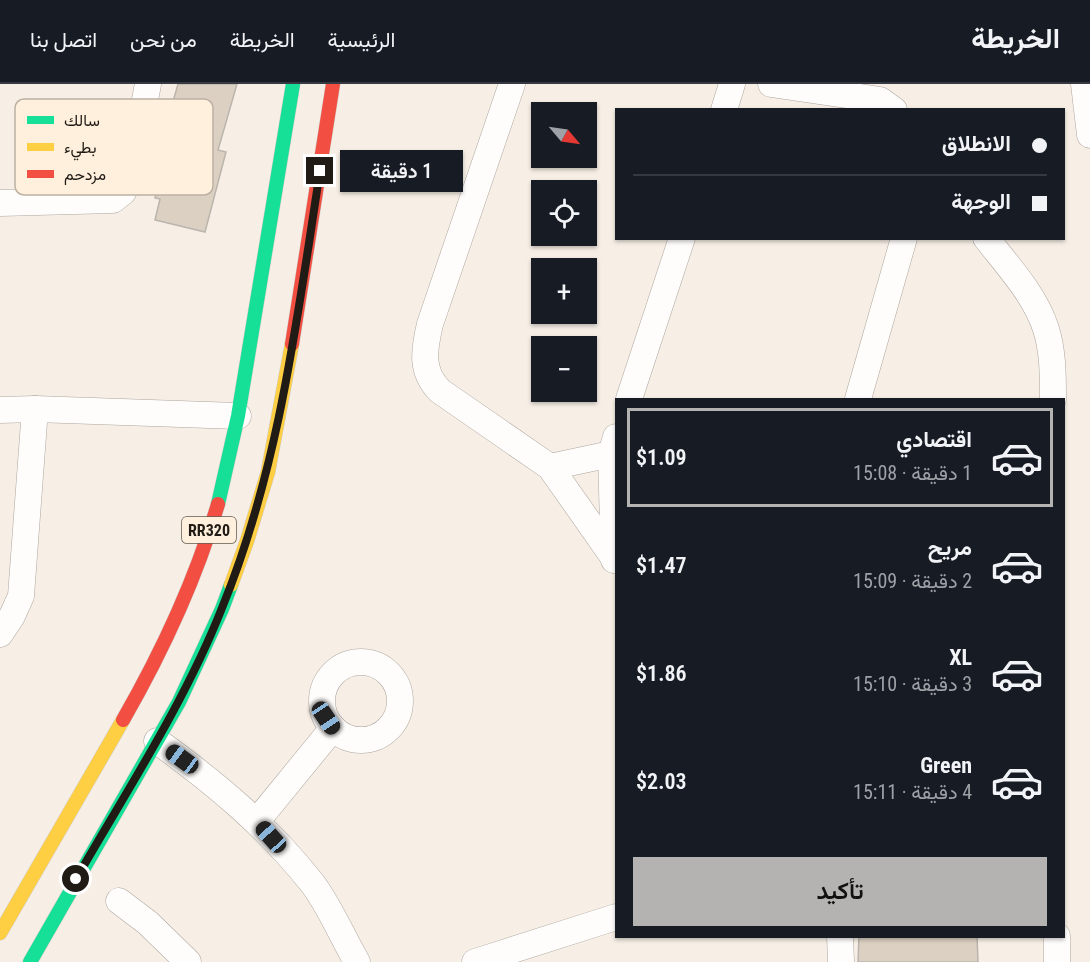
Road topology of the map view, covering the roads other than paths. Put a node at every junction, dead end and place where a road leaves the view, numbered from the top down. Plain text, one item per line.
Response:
1 (148, 84) edge
2 (293, 84) edge
3 (333, 84) edge
4 (512, 84) edge
5 (732, 84) edge
6 (771, 84) edge
7 (1084, 84) edge
8 (885, 98) edge
9 (145, 99) edge
10 (725, 108) edge
11 (1090, 135) edge
12 (120, 195) edge
13 (0, 203) edge
14 (680, 240) edge
15 (903, 240) edge
16 (988, 240) edge
17 (629, 398) edge
18 (858, 398) edge
19 (1053, 398) edge
20 (34, 409) junction
21 (0, 410) edge
22 (238, 416) junction
23 (614, 445) edge
24 (550, 467) junction
25 (615, 566) edge
26 (0, 634) edge
27 (333, 728) dead end
28 (157, 741) junction
29 (257, 821) junction
30 (119, 901) dead end
31 (615, 917) edge
32 (3, 923) edge
33 (840, 938) edge
34 (1057, 938) edge
35 (30, 962) edge
36 (188, 962) edge
37 (357, 962) edge
38 (475, 962) edge
39 (841, 962) edge
40 (1057, 962) edge

1 - 9 street
2 - 22 main road, RR320
3 - 28 main road, RR320
4 - 24 street
5 - 10 street
6 - 8 street
7 - 11 street
12 - 13 street
14 - 17 street
15 - 18 street
16 - 19 street
20 - 21 street
20 - 22 street
20 - 26 street
22 - 32 main road, RR320
23 - 24 street
23 - 25 street
24 - 25 street
27 - 29 street
28 - 29 street
28 - 35 main road, RR320
29 - 37 street
30 - 36 street
31 - 38 street
33 - 39 street
34 - 40 street

